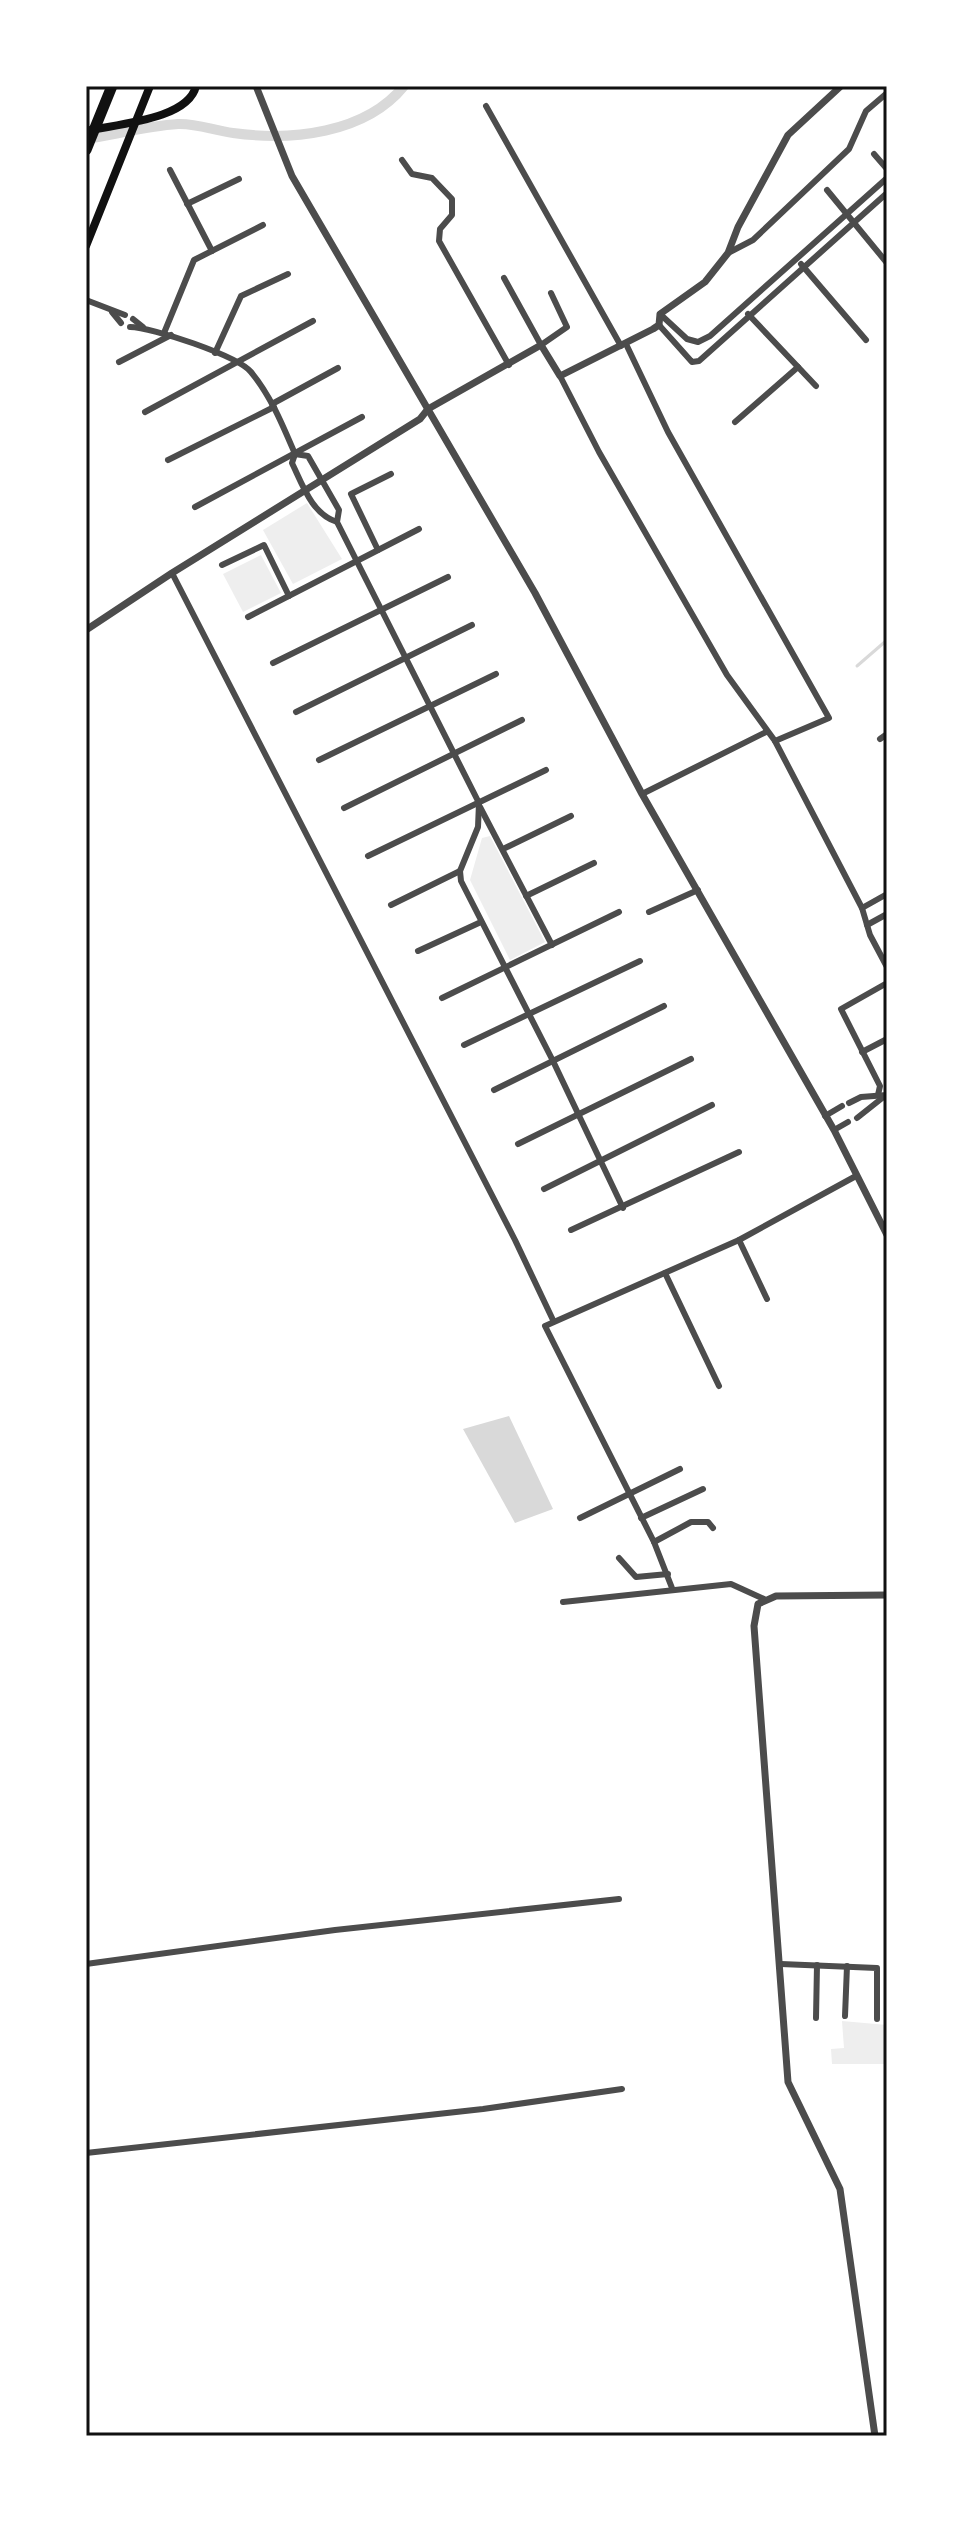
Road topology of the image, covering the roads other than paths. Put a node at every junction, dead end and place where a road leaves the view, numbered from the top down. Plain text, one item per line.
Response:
1 (150, 86) edge
2 (196, 86) edge
3 (256, 86) edge
4 (841, 86) edge
5 (111, 89) edge
6 (887, 93) edge
7 (486, 106) dead end
8 (86, 131) edge
9 (86, 150) edge
10 (874, 154) dead end
11 (402, 160) dead end
12 (887, 169) edge
13 (170, 170) dead end
14 (887, 178) edge
15 (239, 179) dead end
16 (827, 190) dead end
17 (887, 193) edge
18 (187, 204) junction
19 (846, 214) junction
20 (854, 223) junction
21 (263, 225) dead end
22 (86, 246) edge
23 (212, 251) junction
24 (728, 253) junction
25 (796, 259) junction
26 (887, 263) edge
27 (805, 266) junction
28 (288, 274) dead end
29 (504, 278) dead end
30 (551, 293) dead end
31 (86, 300) edge
32 (743, 309) junction
33 (112, 312) junction
34 (660, 314) junction
35 (125, 315) dead end
36 (750, 316) junction
37 (313, 321) dead end
38 (121, 323) dead end
39 (132, 323) dead end
40 (659, 325) junction
41 (168, 334) junction
42 (866, 340) dead end
43 (541, 345) junction
44 (624, 345) junction
45 (215, 353) junction
46 (119, 362) dead end
47 (238, 362) junction
48 (509, 365) junction
49 (798, 367) junction
50 (338, 368) dead end
51 (560, 376) junction
52 (816, 386) dead end
53 (273, 406) junction
54 (428, 409) junction
55 (145, 412) dead end
56 (362, 417) dead end
57 (735, 422) dead end
58 (295, 454) junction
59 (168, 460) dead end
60 (391, 474) dead end
61 (321, 479) junction
62 (305, 490) junction
63 (195, 507) dead end
64 (337, 522) junction
65 (419, 529) dead end
66 (378, 550) junction
67 (357, 561) junction
68 (222, 565) dead end
69 (172, 573) junction
70 (448, 577) dead end
71 (289, 596) junction
72 (382, 609) junction
73 (248, 617) dead end
74 (472, 625) dead end
75 (86, 630) edge
76 (406, 659) junction
77 (273, 663) dead end
78 (496, 674) dead end
79 (430, 706) junction
80 (296, 712) dead end
81 (522, 720) dead end
82 (766, 732) junction
83 (887, 734) edge
84 (880, 739) dead end
85 (775, 741) junction
86 (453, 754) junction
87 (319, 760) dead end
88 (546, 770) dead end
89 (642, 794) junction
90 (479, 803) junction
91 (344, 808) dead end
92 (571, 816) dead end
93 (503, 849) junction
94 (368, 856) dead end
95 (594, 863) dead end
96 (460, 871) junction
97 (698, 890) junction
98 (887, 894) edge
99 (526, 896) junction
100 (391, 905) dead end
101 (862, 908) junction
102 (619, 912) dead end
103 (649, 912) dead end
104 (887, 914) edge
105 (481, 922) junction
106 (867, 925) junction
107 (552, 945) junction
108 (418, 951) dead end
109 (640, 961) dead end
110 (505, 967) junction
111 (887, 967) edge
112 (887, 983) edge
113 (442, 998) dead end
114 (664, 1006) dead end
115 (529, 1015) junction
116 (887, 1039) edge
117 (464, 1045) dead end
118 (862, 1052) junction
119 (691, 1059) dead end
120 (553, 1061) junction
121 (494, 1090) dead end
122 (884, 1095) edge
123 (712, 1105) dead end
124 (577, 1116) junction
125 (825, 1116) junction
126 (857, 1118) dead end
127 (848, 1122) dead end
128 (834, 1130) junction
129 (518, 1144) dead end
130 (739, 1152) dead end
131 (599, 1164) junction
132 (856, 1176) junction
133 (544, 1189) dead end
134 (623, 1208) junction
135 (571, 1230) dead end
136 (887, 1235) edge
137 (739, 1240) junction
138 (665, 1273) junction
139 (767, 1299) dead end
140 (553, 1320) junction
141 (719, 1386) dead end
142 (680, 1469) dead end
143 (703, 1489) dead end
144 (630, 1496) junction
145 (580, 1518) dead end
146 (641, 1518) junction
147 (713, 1528) dead end
148 (654, 1542) junction
149 (619, 1558) dead end
150 (668, 1574) junction
151 (672, 1588) junction
152 (887, 1595) edge
153 (764, 1599) junction
154 (563, 1602) dead end
155 (619, 1899) dead end
156 (86, 1964) edge
157 (781, 1964) junction
158 (817, 1965) junction
159 (847, 1966) junction
160 (845, 2016) dead end
161 (816, 2018) dead end
162 (877, 2019) dead end
163 (622, 2089) dead end
164 (86, 2153) edge
165 (875, 2436) edge

1 - 22 main road
2 - 8 main road
3 - 54 street
4 - 24 street
5 - 9 highway
6 - 24 street
7 - 44 street
10 - 12 street
11 - 48 street
13 - 18 street
14 - 19 street
15 - 18 street
16 - 19 street
17 - 20 street
18 - 23 street
19 - 20 street
19 - 25 street
20 - 26 street
20 - 27 street
21 - 23 street
23 - 41 street
24 - 34 street
25 - 27 street
25 - 32 street
27 - 36 street
27 - 42 street
28 - 45 street
29 - 43 street
30 - 43 street
31 - 33 street
32 - 34 street
32 - 36 street
33 - 35 street
33 - 38 street
34 - 40 street
36 - 40 street
36 - 49 street
37 - 47 street
39 - 41 street
40 - 44 street
41 - 45 street
41 - 46 street
43 - 48 street
43 - 51 street
44 - 51 street
44 - 85 street
45 - 47 street
47 - 53 street
47 - 55 street
48 - 54 street
49 - 52 street
49 - 57 street
50 - 53 street
51 - 82 street
53 - 58 street
53 - 59 street
54 - 61 street
54 - 89 street
56 - 58 street
58 - 61 street
58 - 62 street
58 - 63 street
60 - 66 street
61 - 62 street
61 - 64 street
62 - 64 street
62 - 69 street
64 - 67 street
65 - 66 street
66 - 67 street
67 - 71 street
67 - 72 street
68 - 71 street
69 - 75 street
69 - 140 street
70 - 72 street
71 - 73 street
72 - 76 street
72 - 77 street
74 - 76 street
76 - 79 street
76 - 80 street
78 - 79 street
79 - 86 street
79 - 87 street
81 - 86 street
82 - 85 street
82 - 89 street
83 - 84 street
85 - 101 street
86 - 90 street
86 - 91 street
88 - 90 street
89 - 97 street
90 - 93 street
90 - 94 street
90 - 96 street
92 - 93 street
93 - 99 street
95 - 99 street
96 - 100 street
96 - 105 street
97 - 103 street
97 - 125 street
98 - 101 street
99 - 107 street
101 - 106 street
102 - 107 street
104 - 106 street
105 - 108 street
105 - 110 street
106 - 111 street
107 - 110 street
109 - 115 street
110 - 113 street
110 - 115 street
112 - 118 street
114 - 120 street
115 - 117 street
115 - 120 street
116 - 118 street
118 - 122 street
119 - 124 street
120 - 121 street
120 - 124 street
122 - 125 street
122 - 126 street
123 - 131 street
124 - 129 street
124 - 131 street
125 - 128 street
127 - 128 street
128 - 132 street
130 - 134 street
131 - 133 street
131 - 134 street
132 - 136 street
132 - 137 street
134 - 135 street
137 - 138 street
137 - 139 street
138 - 140 street
138 - 141 street
140 - 144 street
142 - 144 street
143 - 146 street
144 - 145 street
144 - 146 street
146 - 148 street
147 - 148 street
148 - 150 street
149 - 150 street
150 - 151 street
151 - 153 street
151 - 154 street
152 - 153 street
153 - 157 street
155 - 156 street
157 - 158 street
157 - 165 street
158 - 159 street
158 - 161 street
159 - 160 street
159 - 162 street
163 - 164 street

